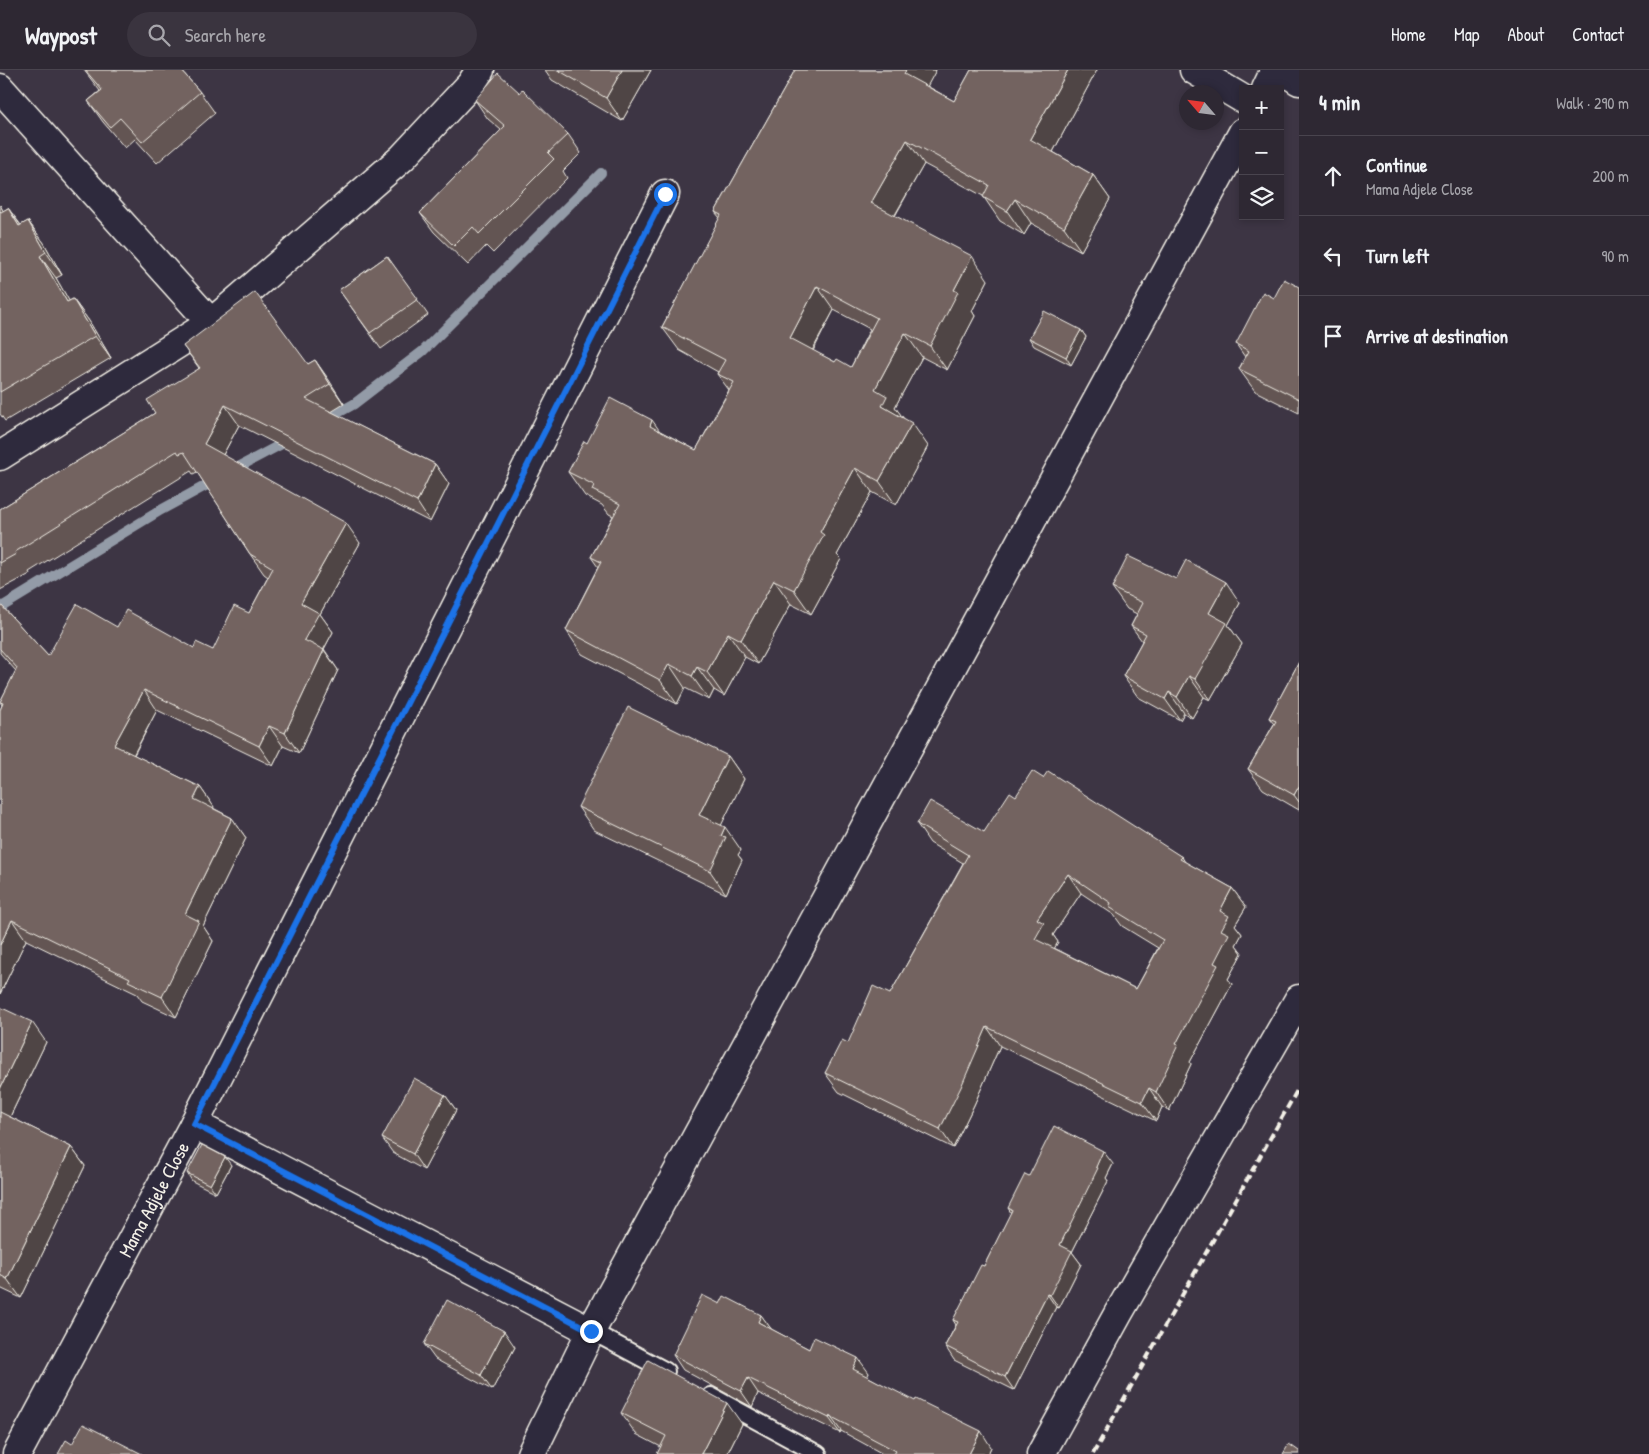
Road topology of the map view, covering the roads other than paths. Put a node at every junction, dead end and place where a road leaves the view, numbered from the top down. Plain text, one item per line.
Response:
1 (480, 70) edge
2 (1194, 70) edge
3 (1275, 70) edge
4 (1283, 70) edge
5 (1299, 81) edge
6 (1268, 85) edge
7 (0, 88) edge
8 (1239, 97) edge
9 (1239, 139) edge
10 (665, 194) dead end
11 (211, 323) junction
12 (0, 456) edge
13 (1299, 1000) edge
14 (194, 1124) junction
15 (591, 1331) junction
16 (678, 1378) edge
17 (696, 1388) edge
18 (17, 1454) edge
19 (530, 1454) edge
20 (818, 1454) edge
21 (1041, 1454) edge

1 - 11 street
2 - 8 street
3 - 6 street
4 - 5 street
7 - 11 street
9 - 15 street
10 - 14 street, Mama Adjele Close
11 - 12 street
13 - 21 street
14 - 15 street
14 - 18 street, Mama Adjele Close
15 - 16 lane
15 - 19 street
17 - 20 lane

